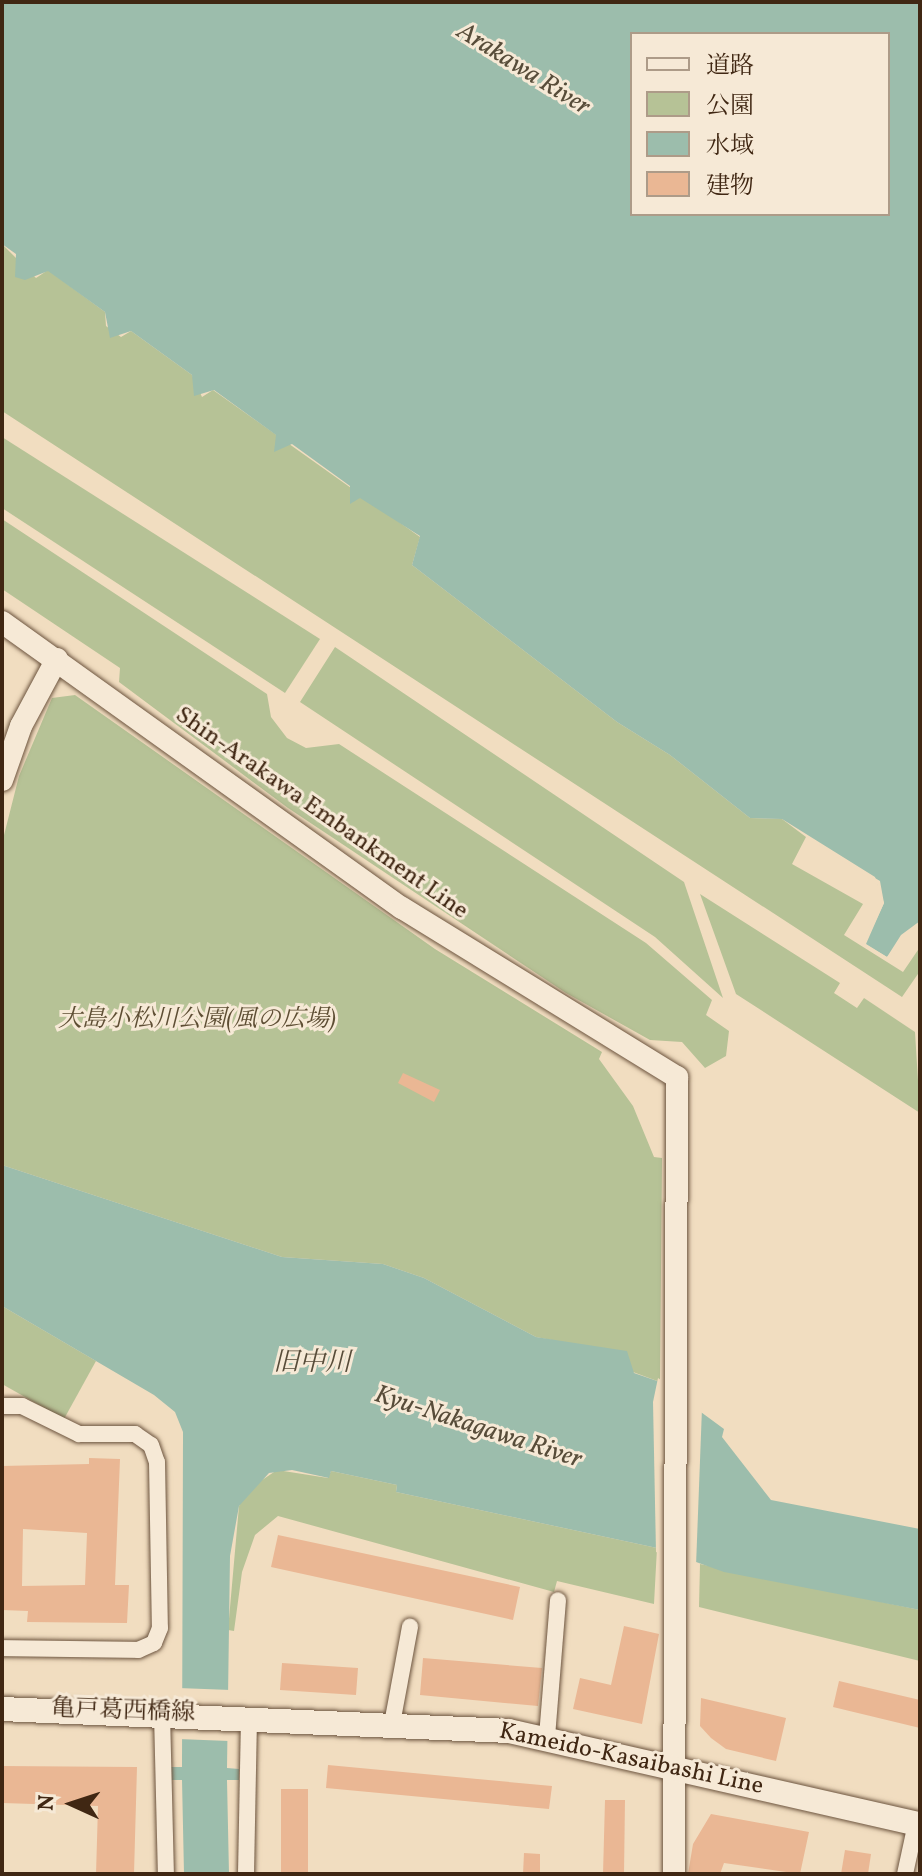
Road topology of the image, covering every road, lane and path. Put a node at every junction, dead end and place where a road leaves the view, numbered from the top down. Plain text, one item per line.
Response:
1 (2, 622) edge
2 (57, 659) junction
3 (2, 780) edge
4 (2, 1406) edge
5 (558, 1600) dead end
6 (410, 1627) dead end
7 (2, 1648) edge
8 (2, 1709) edge
9 (166, 1714) junction
10 (246, 1716) junction
11 (392, 1724) junction
12 (547, 1737) junction
13 (675, 1766) junction
14 (918, 1824) edge
15 (166, 1874) edge
16 (246, 1874) edge
17 (674, 1874) edge
18 (905, 1874) edge

1 - 2 street, Shin-Arakawa Embankment Line
2 - 3 street
2 - 13 street, Shin-Arakawa Embankment Line
4 - 7 street
5 - 12 street
6 - 11 street
8 - 9 main road, 亀戸葛西橋線
9 - 10 main road, 亀戸葛西橋線
9 - 15 street
10 - 11 main road, Kameido-Kasaibashi Line
10 - 16 street
11 - 12 main road, Kameido-Kasaibashi Line
12 - 13 main road, Kameido-Kasaibashi Line
13 - 14 main road, Kameido-Kasaibashi Line
13 - 17 street, Shin-Arakawa Embankment Line
14 - 18 street

